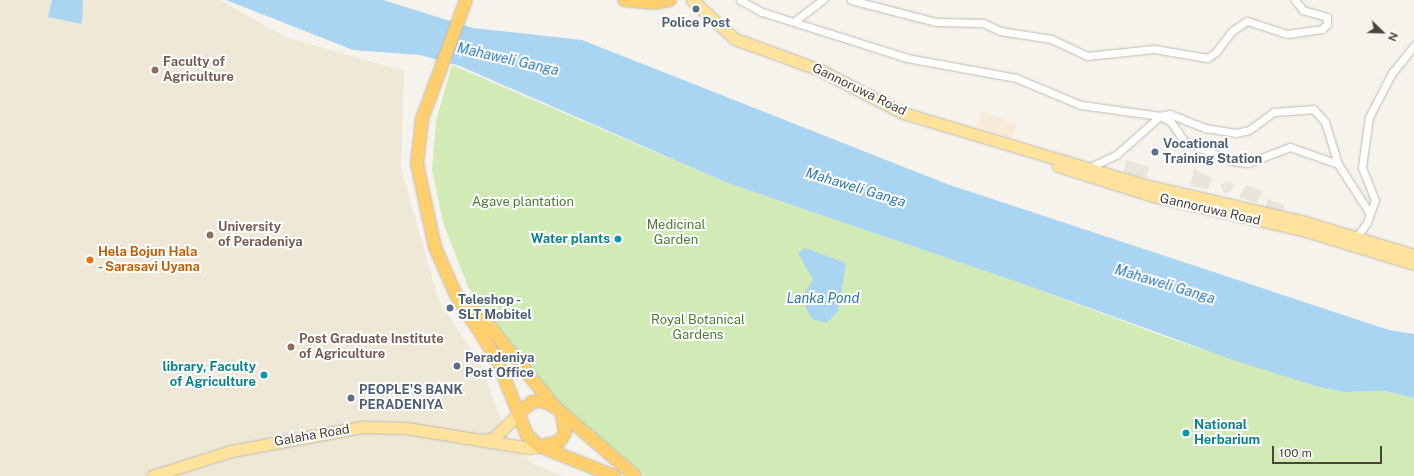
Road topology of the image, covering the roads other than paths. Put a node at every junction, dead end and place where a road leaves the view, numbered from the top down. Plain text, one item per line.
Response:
1 (466, 0) edge
2 (624, 0) edge
3 (670, 0) edge
4 (692, 0) edge
5 (706, 0) edge
6 (740, 0) edge
7 (823, 0) edge
8 (851, 0) edge
9 (1295, 0) edge
10 (796, 20) junction
11 (715, 21) junction
12 (1414, 46) edge
13 (439, 77) junction
14 (1160, 116) junction
15 (1009, 147) junction
16 (1338, 164) junction
17 (1088, 168) junction
18 (1370, 214) junction
19 (1274, 220) junction
20 (1356, 238) junction
21 (1414, 255) edge
22 (1414, 264) edge
23 (558, 411) junction
24 (518, 414) junction
25 (476, 441) junction
26 (539, 446) junction
27 (152, 476) edge
28 (614, 476) edge
29 (635, 476) edge

1 - 13 highway
2 - 3 highway
4 - 11 main road, Gannoruwa Road
5 - 11 main road, Gannoruwa Road
6 - 10 street
7 - 10 street
8 - 9 street
10 - 14 street
11 - 15 main road, Gannoruwa Road
12 - 18 street
13 - 23 highway
13 - 24 highway
14 - 16 street
14 - 16 street
14 - 17 street
15 - 17 main road, Gannoruwa Road
15 - 19 main road, Gannoruwa Road
16 - 18 street
17 - 19 main road, Gannoruwa Road
18 - 20 street
19 - 20 main road, Gannoruwa Road
19 - 22 main road, Gannoruwa Road
20 - 21 main road, Gannoruwa Road
23 - 24 highway
23 - 26 highway
23 - 29 highway
24 - 25 main road, Galaha Road
24 - 26 highway
25 - 26 main road, Galaha Road
25 - 27 main road, Galaha Road
26 - 28 highway

